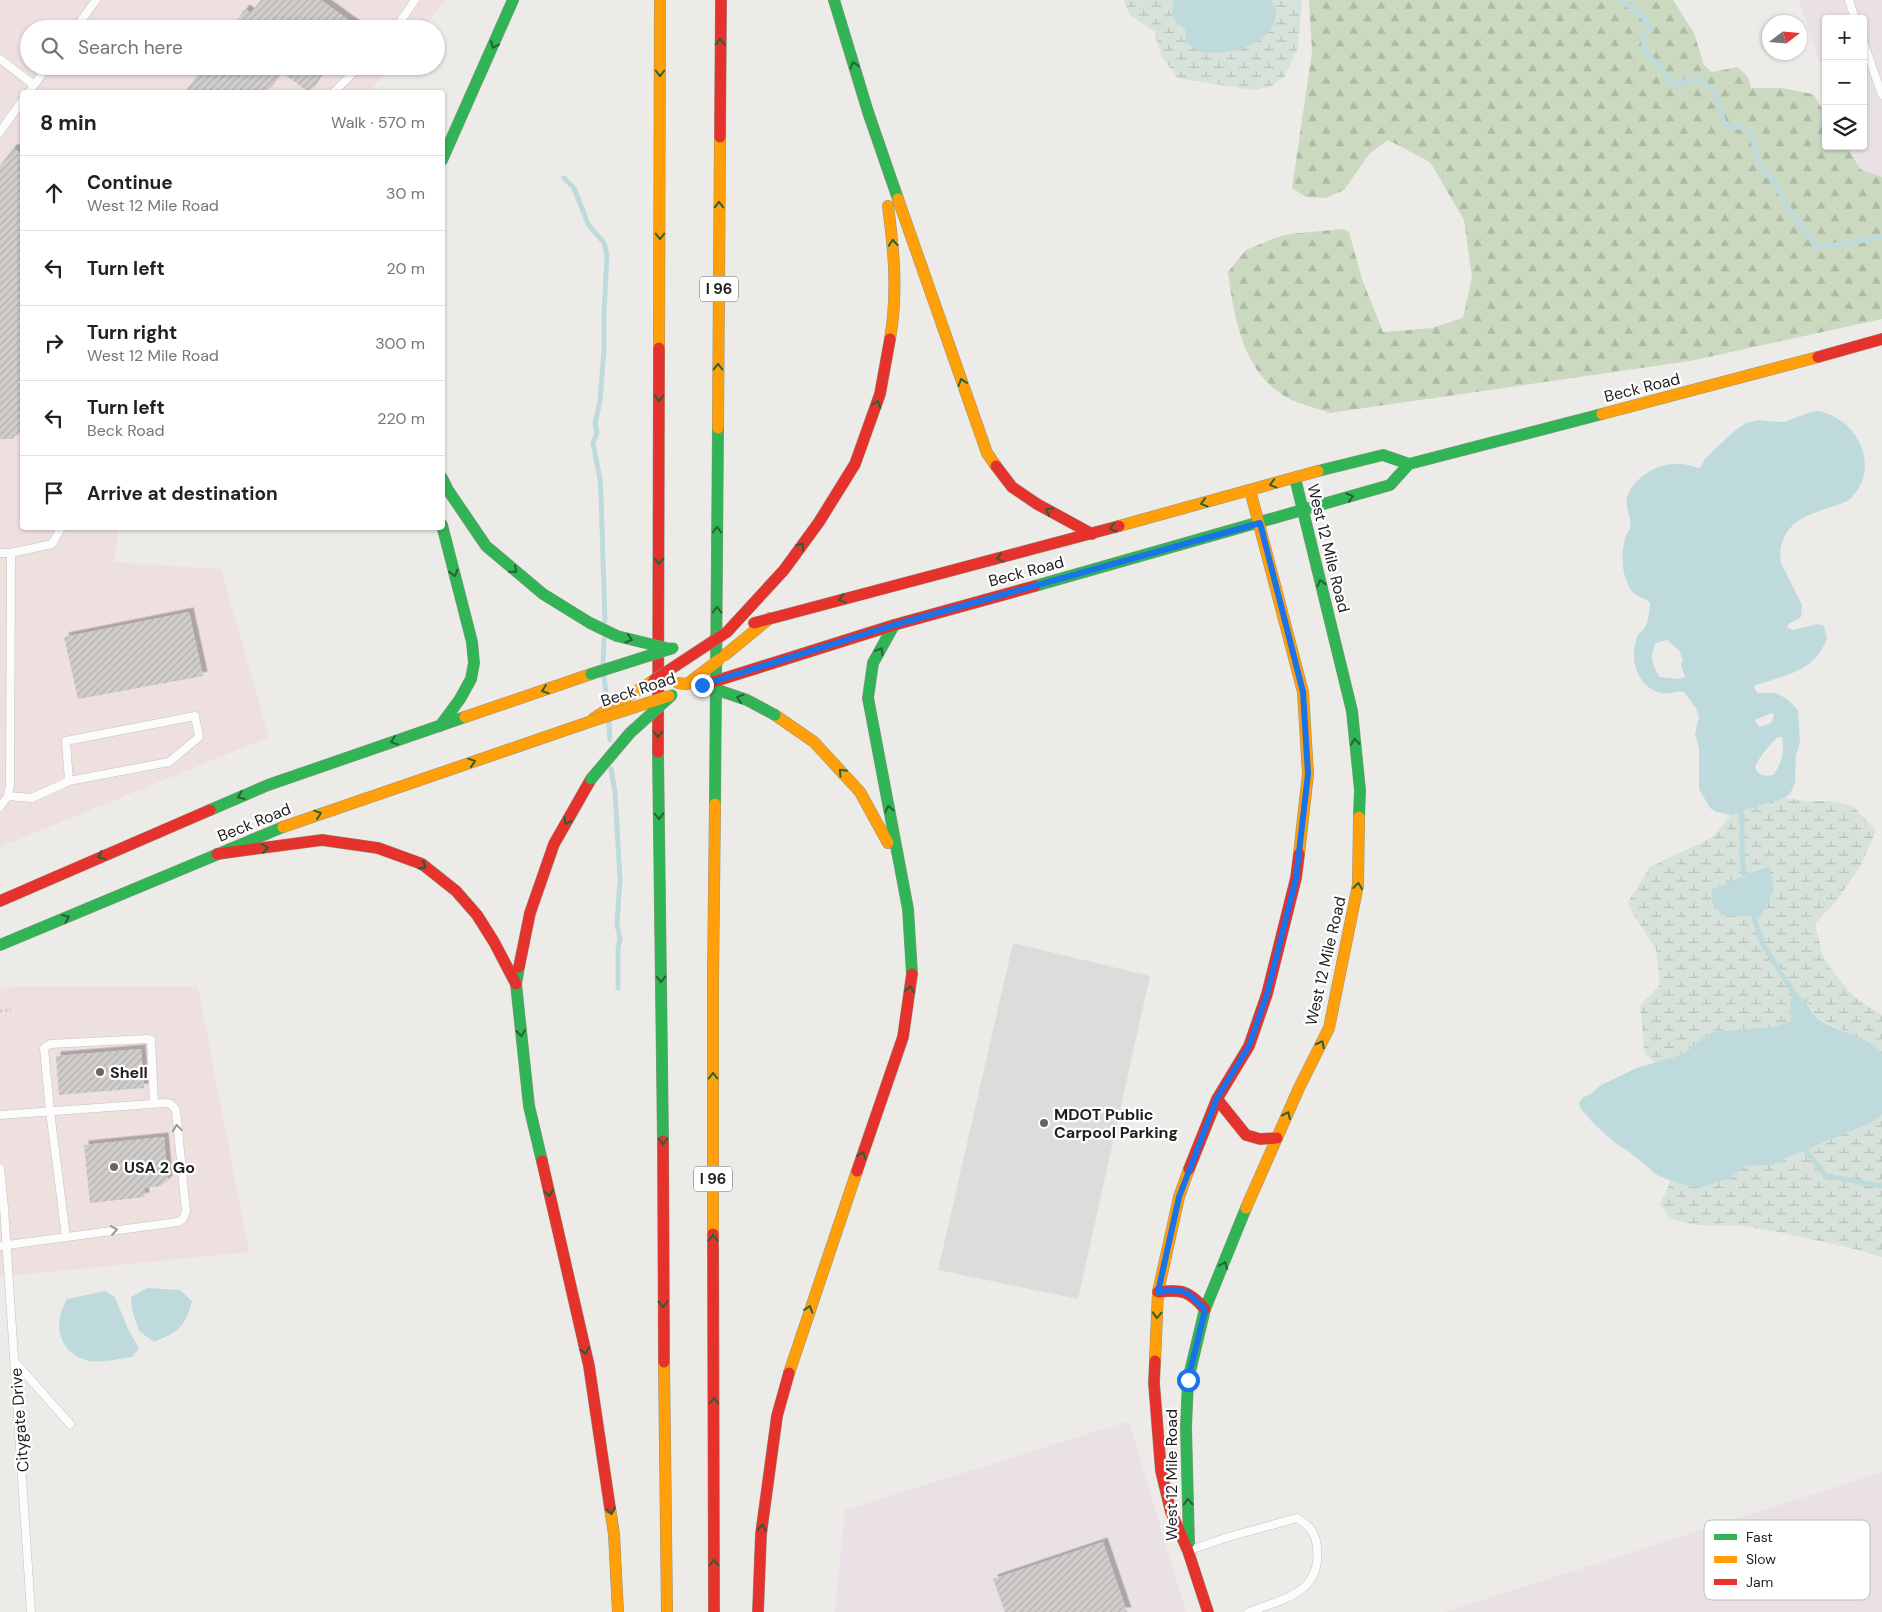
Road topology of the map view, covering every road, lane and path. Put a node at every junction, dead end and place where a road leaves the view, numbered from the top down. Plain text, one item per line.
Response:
1 (96, 0) edge
2 (415, 0) edge
3 (513, 0) edge
4 (660, 0) edge
5 (721, 0) edge
6 (834, 0) edge
7 (1849, 0) edge
8 (1855, 15) edge
9 (82, 20) edge
10 (401, 20) edge
11 (1867, 52) edge
12 (0, 59) edge
13 (20, 74) edge
14 (21, 75) edge
15 (41, 75) edge
16 (351, 75) edge
17 (34, 85) junction
18 (30, 90) edge
19 (336, 90) edge
20 (1882, 95) edge
21 (20, 104) edge
22 (868, 112) junction
23 (0, 132) edge
24 (445, 153) edge
25 (1882, 339) edge
26 (1409, 464) junction
27 (1295, 478) junction
28 (445, 484) edge
29 (1250, 490) junction
30 (1303, 511) junction
31 (1260, 523) junction
32 (60, 530) edge
33 (443, 530) edge
34 (1092, 534) junction
35 (0, 554) edge
36 (11, 554) junction
37 (770, 618) junction
38 (894, 625) junction
39 (727, 632) junction
40 (670, 649) junction
41 (694, 654) junction
42 (720, 659) junction
43 (770, 664) junction
44 (591, 674) junction
45 (618, 677) dead end
46 (636, 678) dead end
47 (654, 680) junction
48 (687, 684) junction
49 (702, 685) junction
50 (672, 695) junction
51 (589, 722) junction
52 (440, 726) junction
53 (69, 781) junction
54 (8, 796) junction
55 (0, 807) edge
56 (217, 854) junction
57 (0, 900) edge
58 (908, 909) junction
59 (0, 945) edge
60 (516, 984) junction
61 (12, 1010) dead end
62 (0, 1011) edge
63 (1217, 1098) junction
64 (154, 1103) junction
65 (50, 1111) junction
66 (0, 1115) edge
67 (1277, 1138) junction
68 (0, 1168) edge
69 (66, 1237) junction
70 (3, 1245) edge
71 (1158, 1292) junction
72 (1205, 1310) junction
73 (15, 1362) junction
74 (70, 1424) dead end
75 (1188, 1551) junction
76 (31, 1612) edge
77 (618, 1612) edge
78 (667, 1612) edge
79 (714, 1612) edge
80 (758, 1612) edge
81 (1208, 1612) edge
82 (1249, 1612) edge

1 - 9 lane
2 - 10 lane
3 -> 24 main road
4 -> 78 main road
79 -> 5 main road, I 96
22 -> 6 main road
7 - 8 lane
11 - 20 lane
12 - 13 lane
14 - 17 lane
15 - 17 lane
16 - 19 lane
17 - 18 lane
21 - 23 lane
34 -> 22 main road
39 -> 22 main road
25 - 26 main road, Beck Road
26 - 27 main road, Beck Road
30 -> 26 main road, Beck Road
27 -> 29 main road, Beck Road
27 - 30 main road, West 12 Mile Road
28 -> 40 main road, bridge
29 - 31 main road, West 12 Mile Road
29 -> 34 main road, Beck Road
30 - 31 main road, Beck Road
67 -> 30 main road, West 12 Mile Road
31 - 38 main road, Beck Road
31 - 63 main road, West 12 Mile Road
32 - 36 lane
33 -> 52 main road
34 -> 37 main road, Beck Road
35 - 36 lane
36 - 54 lane
37 - 39 main road, Beck Road
37 - 42 main road
38 - 43 main road, Beck Road
58 -> 38 main road
39 - 40 main road, Beck Road, bridge
39 - 41 main road, bridge
40 - 41 main road
40 - 44 main road, Beck Road, bridge
41 - 42 main road
41 - 47 main road, bridge
42 - 43 main road, bridge
42 - 48 main road, bridge
43 - 49 main road, Beck Road, bridge
44 - 45 main road
44 -> 52 main road, Beck Road
46 - 47 main road
47 - 48 main road, bridge
47 - 51 main road, bridge
48 - 49 main road, bridge
48 - 50 main road, bridge
49 - 50 main road, Beck Road
58 -> 49 main road, bridge
50 - 51 main road, Beck Road, bridge
50 -> 60 main road, bridge
56 -> 51 main road, Beck Road
52 -> 57 main road, Beck Road
53 - 53 lane
53 - 54 lane
54 - 55 lane
59 -> 56 main road, Beck Road
56 -> 60 main road
80 -> 58 main road
60 -> 77 main road
61 - 62 path
63 - 67 main road
63 - 71 main road, West 12 Mile Road
64 - 65 lane
64 - 65 lane
69 -> 64 lane
65 - 66 lane
65 - 69 lane
72 -> 67 main road, West 12 Mile Road
68 - 70 lane, Citygate Drive
69 - 70 lane
70 - 73 lane, Citygate Drive
71 - 72 main road
71 -> 75 main road, West 12 Mile Road
75 -> 72 main road, West 12 Mile Road
73 - 74 lane
73 - 76 lane, Citygate Drive
75 - 81 main road, West 12 Mile Road
75 - 82 lane

